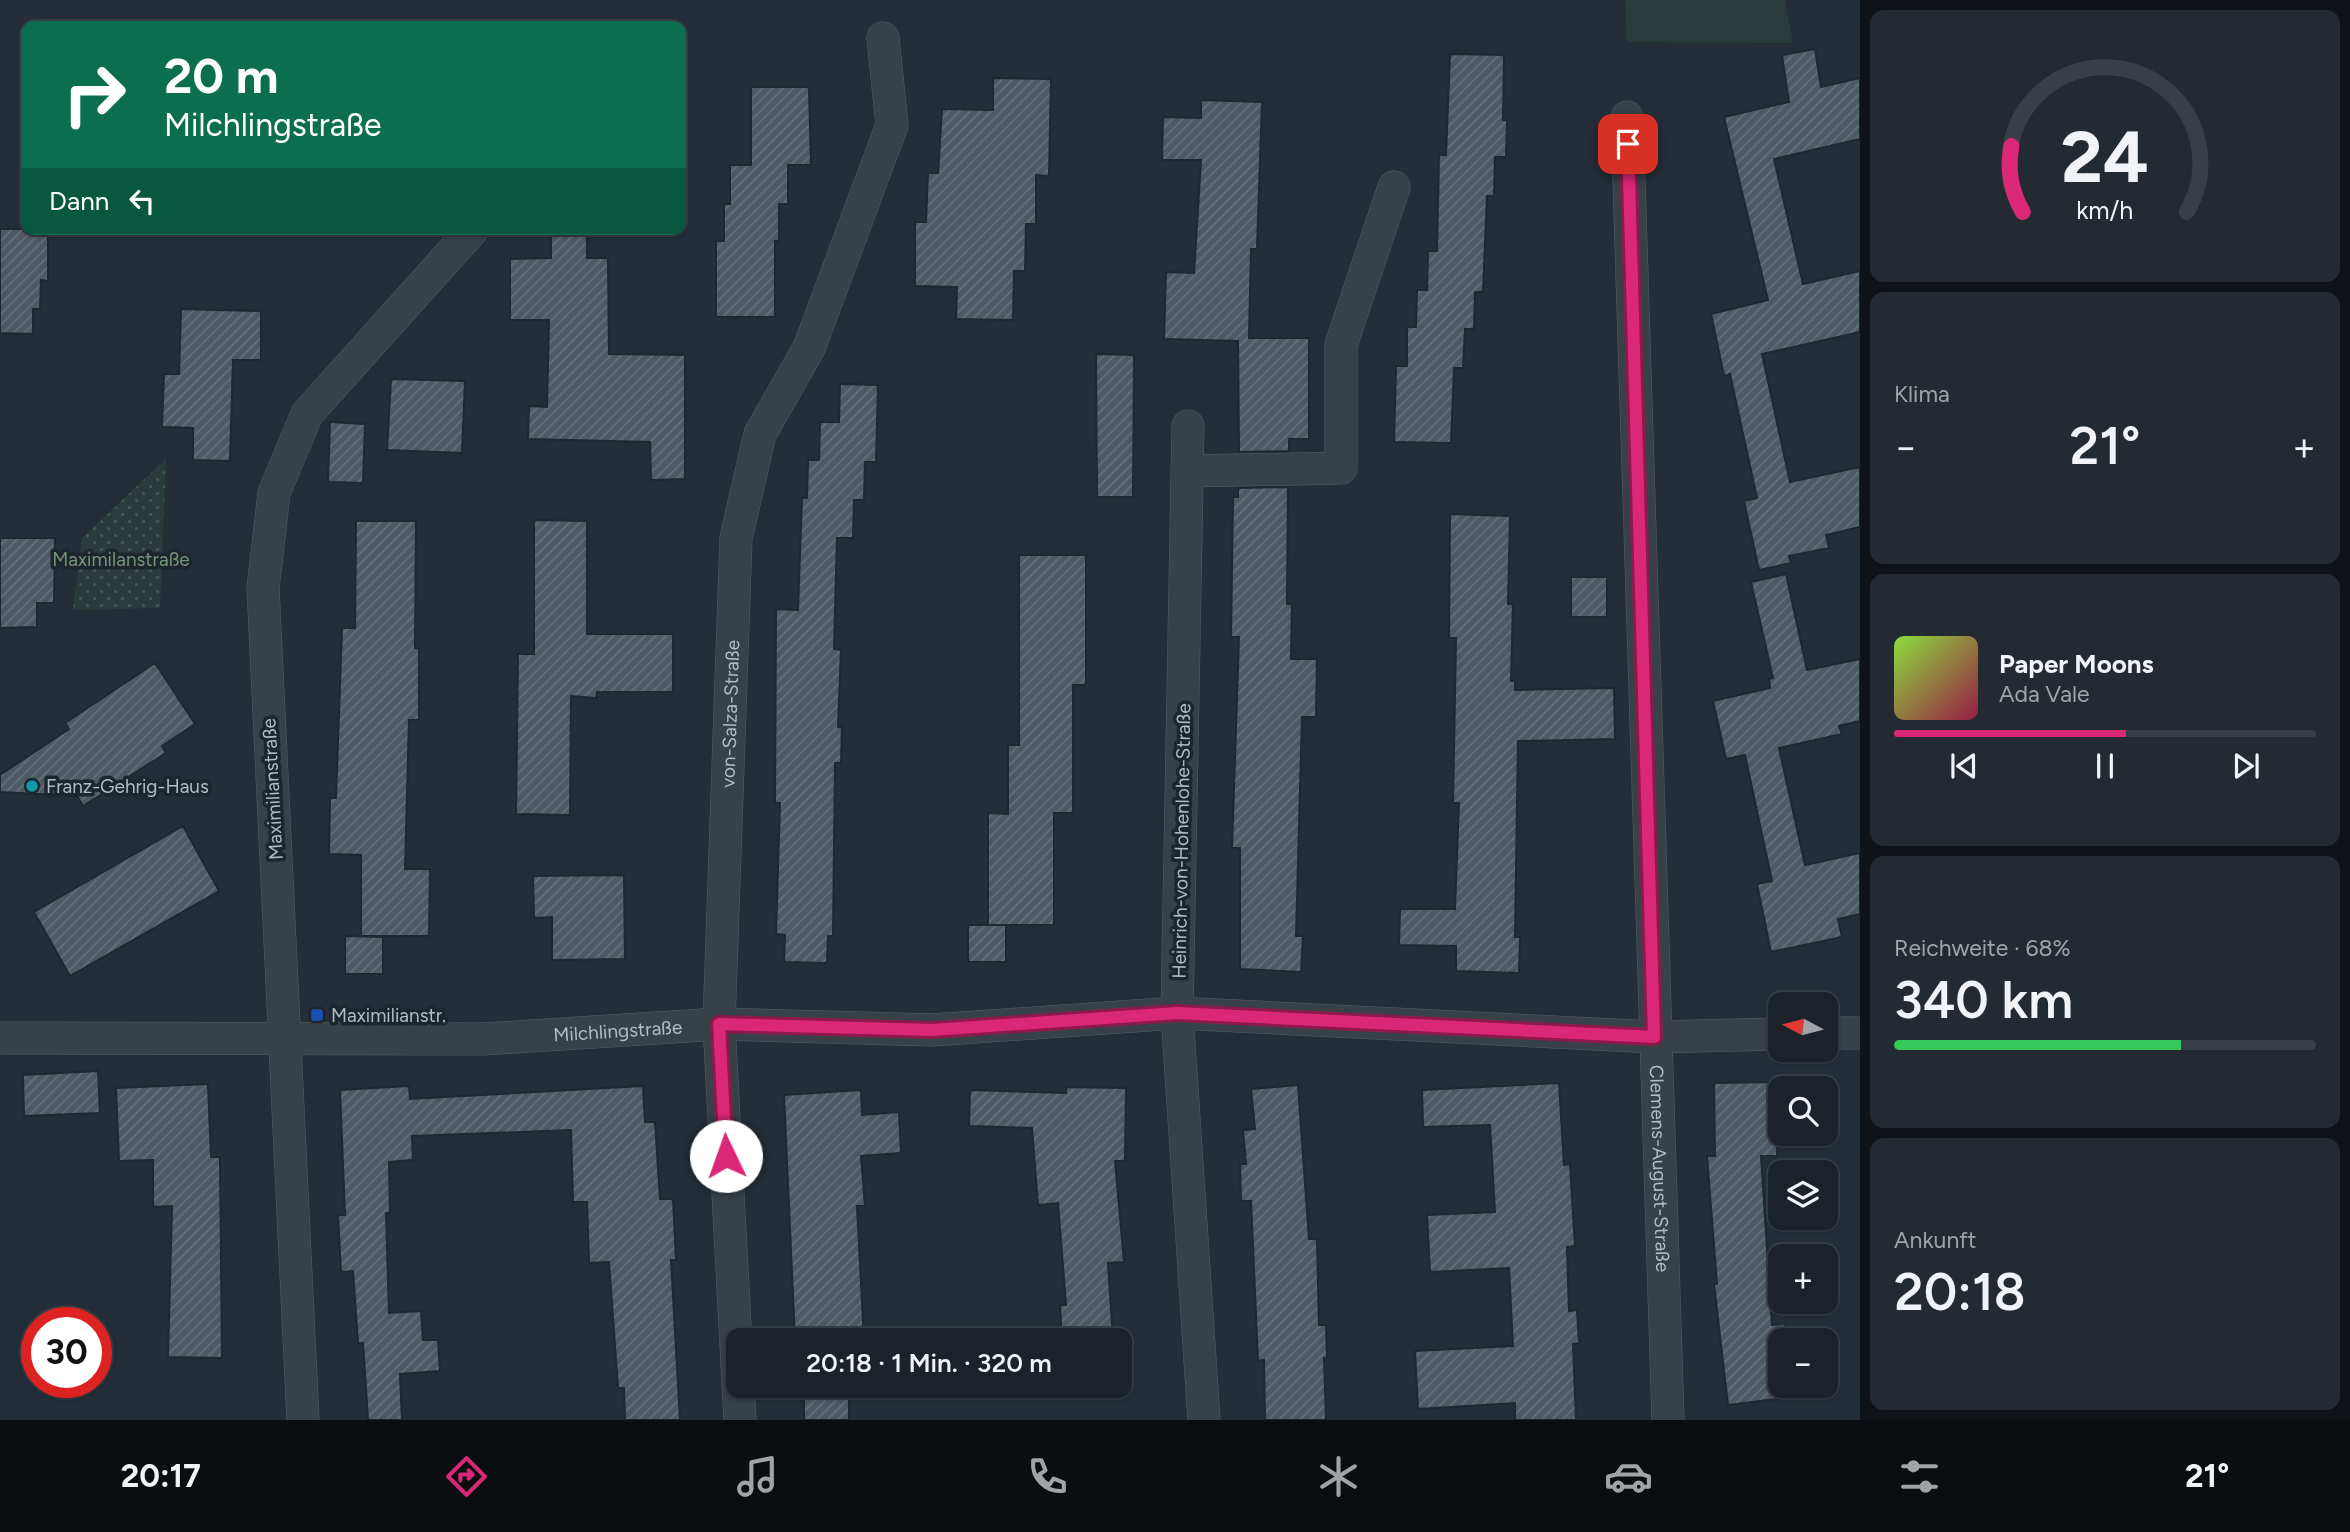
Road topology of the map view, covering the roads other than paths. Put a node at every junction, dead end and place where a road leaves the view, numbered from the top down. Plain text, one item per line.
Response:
1 (883, 38) dead end
2 (1627, 117) dead end
3 (1394, 187) dead end
4 (468, 235) edge
5 (1188, 426) dead end
6 (1188, 471) junction
7 (1177, 1013) junction
8 (719, 1024) junction
9 (1838, 1033) edge
10 (1860, 1033) edge
11 (1768, 1034) edge
12 (1654, 1037) junction
13 (0, 1038) edge
14 (284, 1039) junction
15 (303, 1420) edge
16 (740, 1420) edge
17 (1204, 1420) edge
18 (1668, 1420) edge

1 - 8 street, von-Salza-Straße
2 - 12 street, Clemens-August-Straße
3 - 6 street
4 - 14 street, Maximilianstraße
5 - 6 street, Heinrich-von-Hohenlohe-Straße
6 - 7 street, Heinrich-von-Hohenlohe-Straße
7 - 8 street, Milchlingstraße
7 - 12 street, Milchlingstraße
7 - 17 street, Heinrich-von-Hohenlohe-Straße
8 - 14 street, Milchlingstraße
8 - 16 street, von-Salza-Straße
9 - 10 street
11 - 12 street, Milchlingstraße
12 - 18 street, Clemens-August-Straße
13 - 14 street, Milchlingstraße
14 - 15 street, Maximilianstraße

